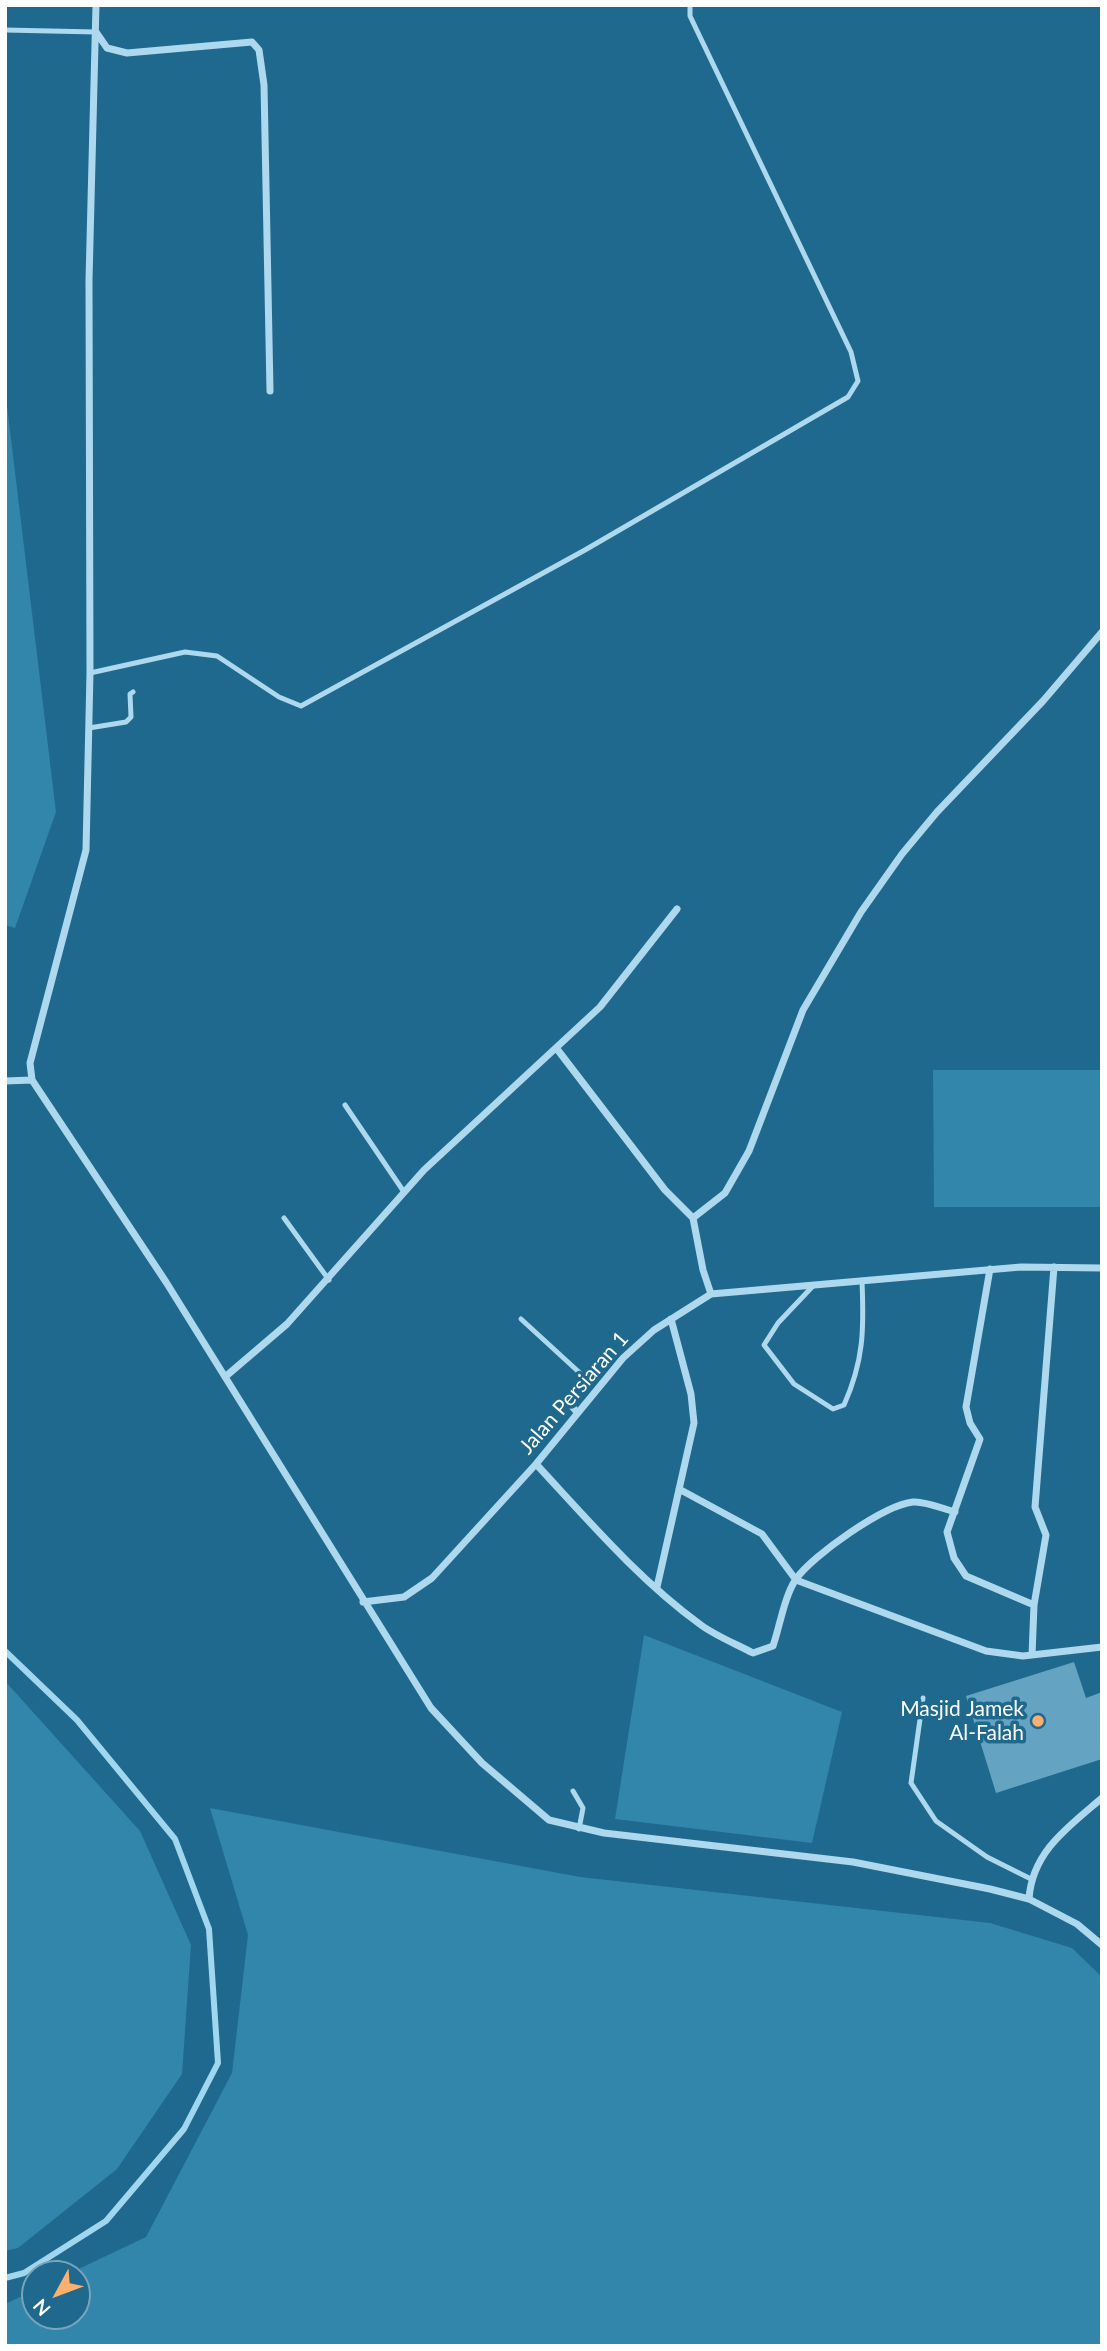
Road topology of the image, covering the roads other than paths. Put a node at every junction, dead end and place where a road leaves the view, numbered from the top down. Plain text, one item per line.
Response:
1 (96, 5) edge
2 (690, 5) edge
3 (5, 30) edge
4 (96, 32) junction
5 (270, 391) dead end
6 (1102, 632) edge
7 (90, 673) junction
8 (133, 692) dead end
9 (89, 728) junction
10 (677, 909) dead end
11 (556, 1049) junction
12 (32, 1080) junction
13 (5, 1081) edge
14 (345, 1105) dead end
15 (404, 1192) junction
16 (284, 1218) dead end
17 (692, 1218) junction
18 (1054, 1267) junction
19 (1102, 1268) edge
20 (990, 1269) junction
21 (329, 1280) junction
22 (862, 1281) junction
23 (815, 1283) junction
24 (711, 1294) junction
25 (521, 1319) dead end
26 (671, 1319) junction
27 (225, 1377) junction
28 (569, 1403) joint
29 (576, 1411) junction
30 (536, 1464) junction
31 (679, 1489) junction
32 (955, 1512) junction
33 (796, 1580) junction
34 (657, 1587) junction
35 (363, 1602) junction
36 (1034, 1605) junction
37 (1102, 1647) edge
38 (1032, 1655) junction
39 (923, 1698) dead end
40 (573, 1790) dead end
41 (1102, 1798) edge
42 (579, 1829) junction
43 (1031, 1879) junction
44 (1029, 1899) junction
45 (1102, 1945) edge

1 - 4 street
2 - 7 lane
3 - 4 lane
4 - 5 street
4 - 7 street
6 - 17 street
7 - 9 street
8 - 9 lane
9 - 12 street
10 - 11 street
11 - 15 street
11 - 17 street
12 - 13 street
12 - 27 street
14 - 15 lane
15 - 21 street
16 - 21 lane
17 - 24 street
18 - 19 street, Jalan Persiaran 1
18 - 20 street, Jalan Persiaran 1
18 - 36 street
20 - 22 street, Jalan Persiaran 1
20 - 32 street
21 - 27 street
22 - 23 street, Jalan Persiaran 1
22 - 23 lane
23 - 24 street, Jalan Persiaran 1
24 - 26 street, Jalan Persiaran 1
25 - 28 lane
26 - 29 street, Jalan Persiaran 1
26 - 31 street
27 - 35 street
28 - 29 street
29 - 30 street, Jalan Persiaran 1
30 - 34 street
30 - 35 street, Jalan Persiaran 1
31 - 33 street
31 - 34 street
32 - 33 street
32 - 36 street
33 - 34 street
33 - 38 street
35 - 42 street
36 - 38 street
37 - 38 street
39 - 43 lane
40 - 42 lane
41 - 43 street
42 - 44 street
43 - 44 street
44 - 45 street

